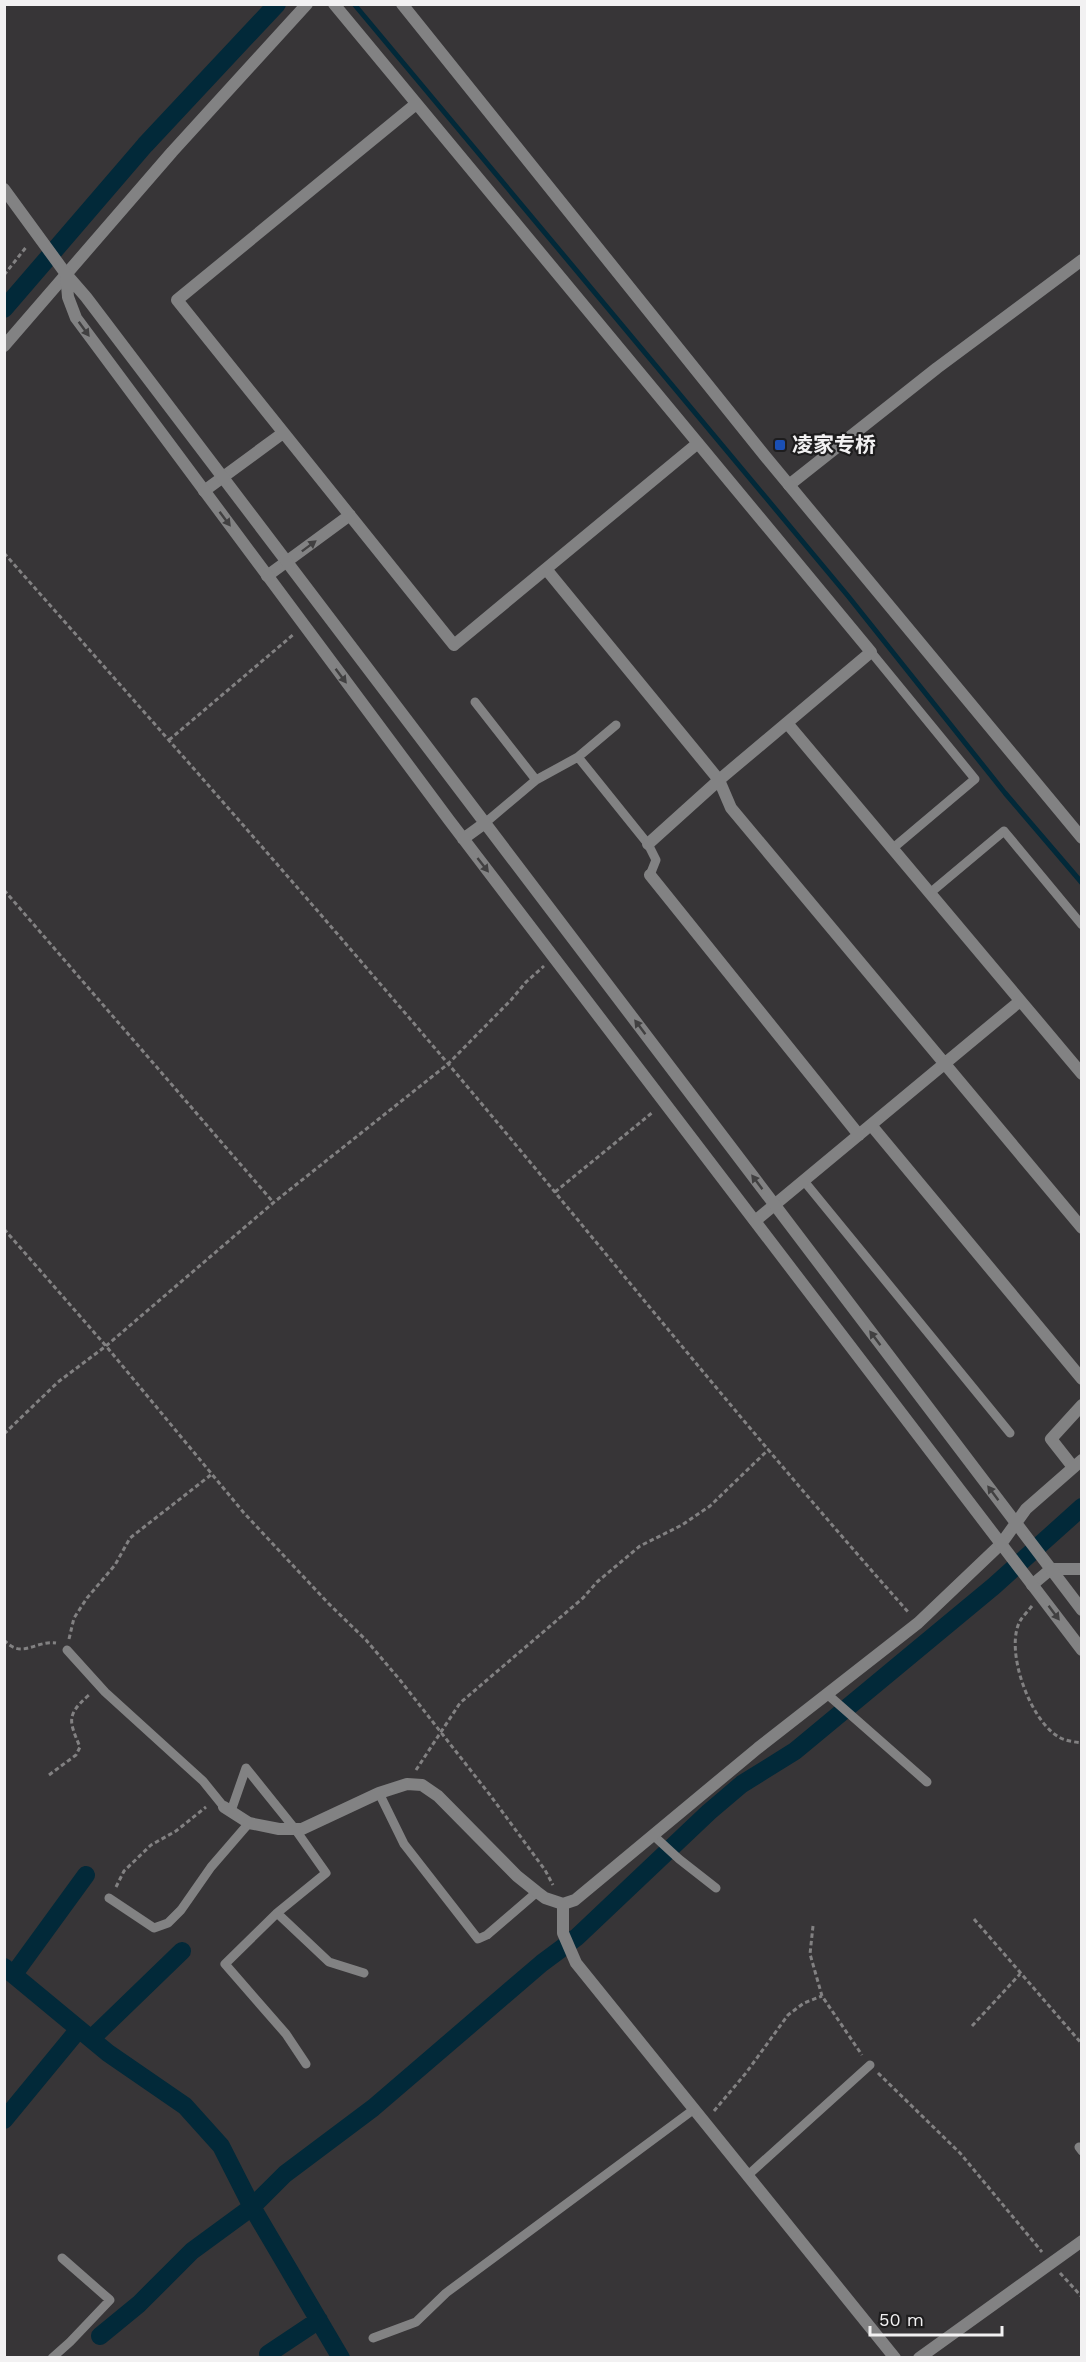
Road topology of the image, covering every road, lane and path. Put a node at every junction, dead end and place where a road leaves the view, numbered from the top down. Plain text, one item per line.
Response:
1 (307, 4) edge
2 (334, 4) edge
3 (402, 4) edge
4 (416, 104) junction
5 (4, 189) edge
6 (37, 233) junction
7 (1082, 260) edge
8 (66, 274) junction
9 (4, 275) edge
10 (4, 346) edge
11 (284, 433) junction
12 (698, 443) junction
13 (223, 477) junction
14 (789, 485) junction
15 (204, 491) junction
16 (350, 515) junction
17 (4, 553) edge
18 (287, 562) junction
19 (546, 569) junction
20 (267, 576) junction
21 (304, 625) junction
22 (871, 652) junction
23 (475, 702) dead end
24 (787, 723) junction
25 (616, 725) dead end
26 (170, 740) junction
27 (578, 757) junction
28 (536, 780) junction
29 (719, 780) junction
30 (485, 823) junction
31 (1082, 838) edge
32 (463, 839) junction
33 (648, 844) junction
34 (892, 849) junction
35 (650, 876) joint
36 (4, 890) edge
37 (930, 893) junction
38 (1082, 925) edge
39 (555, 957) junction
40 (1020, 1001) junction
41 (448, 1064) junction
42 (946, 1064) junction
43 (1082, 1074) edge
44 (665, 1102) junction
45 (871, 1125) junction
46 (859, 1135) junction
47 (804, 1181) junction
48 (555, 1192) junction
49 (273, 1203) junction
50 (774, 1205) junction
51 (755, 1221) junction
52 (1082, 1228) edge
53 (4, 1229) edge
54 (106, 1346) junction
55 (1082, 1379) edge
56 (1082, 1406) edge
57 (1010, 1433) dead end
58 (4, 1434) edge
59 (770, 1449) junction
60 (1077, 1463) edge
61 (212, 1474) junction
62 (1015, 1522) junction
63 (1001, 1544) junction
64 (1051, 1569) junction
65 (1082, 1569) edge
66 (1029, 1581) junction
67 (1040, 1596) junction
68 (1082, 1610) edge
69 (918, 1623) junction
70 (4, 1640) edge
71 (67, 1650) junction
72 (1082, 1650) edge
73 (99, 1686) junction
74 (827, 1694) junction
75 (440, 1731) junction
76 (1082, 1743) edge
77 (49, 1775) dead end
78 (927, 1782) dead end
79 (407, 1784) junction
80 (379, 1793) junction
81 (224, 1805) junction
82 (249, 1823) junction
83 (295, 1829) junction
84 (658, 1839) junction
85 (716, 1888) dead end
86 (537, 1892) junction
87 (109, 1898) joint
88 (563, 1904) junction
89 (277, 1913) junction
90 (974, 1919) dead end
91 (813, 1926) dead end
92 (364, 1973) dead end
93 (1020, 1974) junction
94 (822, 1996) junction
95 (972, 2026) dead end
96 (1082, 2044) edge
97 (306, 2064) dead end
98 (870, 2065) junction
99 (693, 2110) junction
100 (703, 2122) junction
101 (747, 2176) junction
102 (1082, 2241) edge
103 (62, 2258) dead end
104 (1051, 2263) junction
105 (1082, 2297) edge
106 (373, 2338) dead end
107 (52, 2358) edge
108 (895, 2358) edge
109 (919, 2358) edge

1 - 8 street
2 - 4 street
3 - 14 street
4 - 11 street
4 - 12 street
5 - 6 street
6 - 8 street
6 - 9 path
7 - 14 street
8 - 10 street
8 - 13 street
8 -> 15 street
11 - 13 street
11 - 16 street
12 - 19 street
12 - 22 street
13 - 15 street
13 - 18 street
14 - 31 street
15 -> 20 street
18 -> 16 street
16 - 19 street
17 - 26 path
18 - 20 street
18 - 30 street
19 - 29 street
20 - 21 street
21 - 26 path
21 -> 32 street
22 - 24 street
22 - 34 lane
23 - 28 lane
24 - 29 street
24 - 34 street
25 - 27 lane
26 - 41 path
27 - 28 lane
27 - 33 lane
28 - 30 lane
29 - 33 street
29 - 42 street
30 - 32 street
50 -> 30 street
32 -> 39 street
33 - 35 lane
34 - 37 street
35 - 46 street
36 - 49 path
37 - 38 lane
37 - 40 street
39 - 41 path
39 - 44 street
40 - 42 street
40 - 43 street
41 - 48 path
41 - 49 path
42 - 45 street
42 - 52 street
44 - 48 path
44 - 51 street
45 - 46 street
45 - 55 street
46 - 47 street
47 - 50 street
47 - 57 lane
48 - 59 path
49 - 54 path
50 - 51 street
62 -> 50 street
51 - 63 street
53 - 54 path
54 - 58 path
54 - 61 path
56 - 60 street
59 - 69 path
59 - 75 path
60 - 62 street
61 - 71 path
61 - 75 path
62 - 63 street
62 - 64 street
63 - 66 street
63 - 69 street
64 - 65 street
64 - 66 street
64 - 68 street
66 - 67 street
67 -> 72 street
67 - 76 path
69 - 74 street
70 - 71 path
71 - 73 lane
73 - 77 path
73 - 81 lane
74 - 78 lane
74 - 84 street
75 - 79 path
75 - 88 path
79 - 80 street
79 - 86 street
80 - 83 street
80 - 86 lane
81 - 82 street
81 - 83 lane
81 - 87 path
82 - 83 street
82 - 87 lane
83 - 89 lane
84 - 85 lane
84 - 88 street
86 - 88 street
88 - 99 street
89 - 92 lane
89 - 97 lane
90 - 93 path
91 - 94 path
93 - 95 path
93 - 96 path
94 - 98 path
94 - 100 path
98 - 101 lane
98 - 104 path
99 - 100 street
99 - 106 lane
100 - 101 street
101 - 108 street
102 - 104 street
103 - 107 lane
104 - 105 path
104 - 109 street

